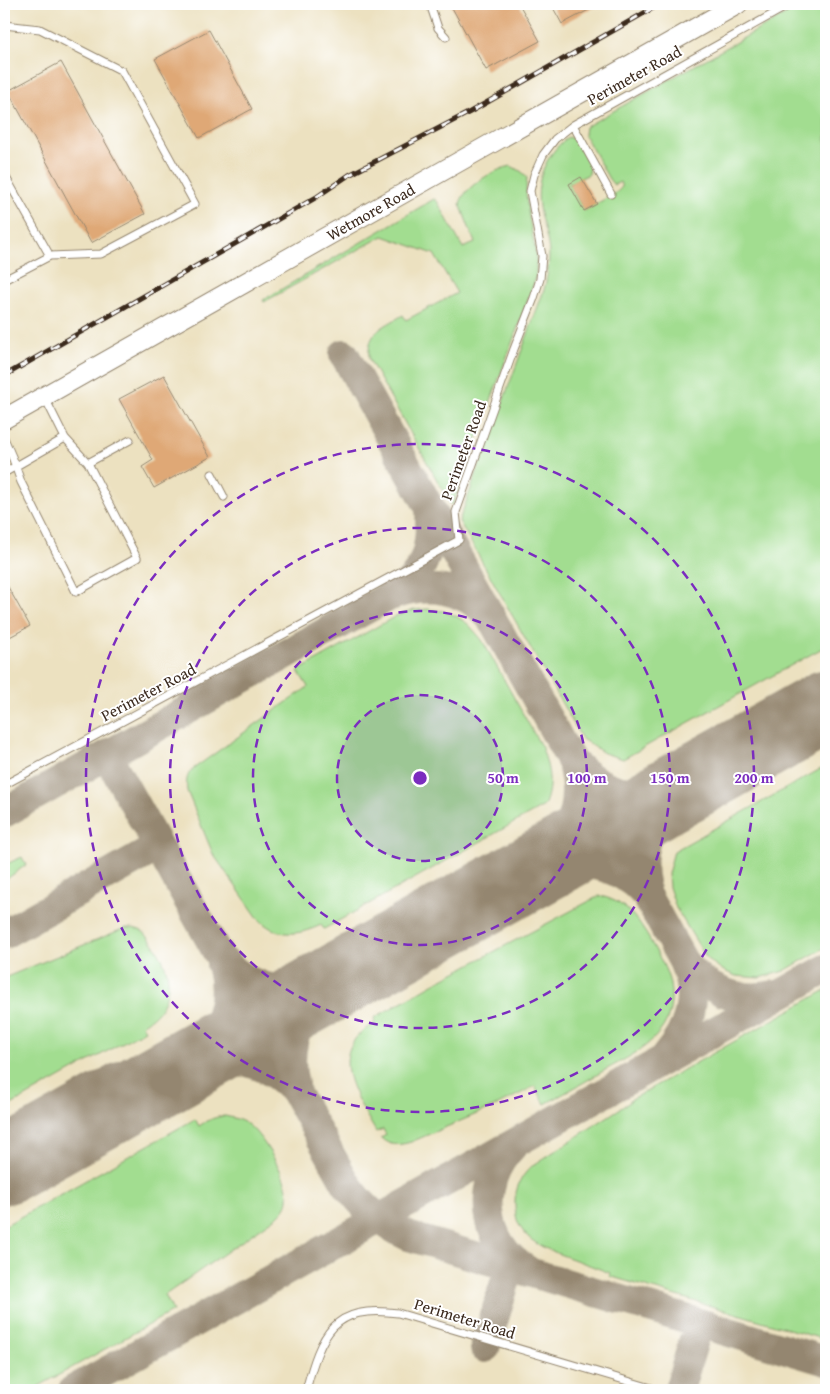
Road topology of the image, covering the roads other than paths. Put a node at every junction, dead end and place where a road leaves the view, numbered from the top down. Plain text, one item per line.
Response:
1 (430, 4) edge
2 (738, 4) edge
3 (790, 4) edge
4 (4, 25) edge
5 (446, 38) dead end
6 (573, 125) junction
7 (4, 174) edge
8 (611, 194) dead end
9 (50, 256) junction
10 (4, 280) edge
11 (44, 396) junction
12 (4, 419) edge
13 (4, 438) edge
14 (65, 438) junction
15 (130, 440) dead end
16 (88, 463) junction
17 (16, 466) junction
18 (4, 473) edge
19 (212, 474) dead end
20 (224, 497) dead end
21 (4, 785) edge
22 (306, 1390) edge
23 (658, 1390) edge

1 - 5 lane
2 - 11 main road, Wetmore Road
3 - 6 lane, Perimeter Road
4 - 9 lane
6 - 8 lane
6 - 21 lane, Perimeter Road
7 - 9 lane
9 - 10 lane
11 - 12 main road, Wetmore Road
11 - 14 lane
13 - 17 lane
14 - 16 lane
14 - 17 lane
15 - 16 lane
16 - 17 lane
17 - 18 lane
19 - 20 lane
22 - 23 lane, Perimeter Road

